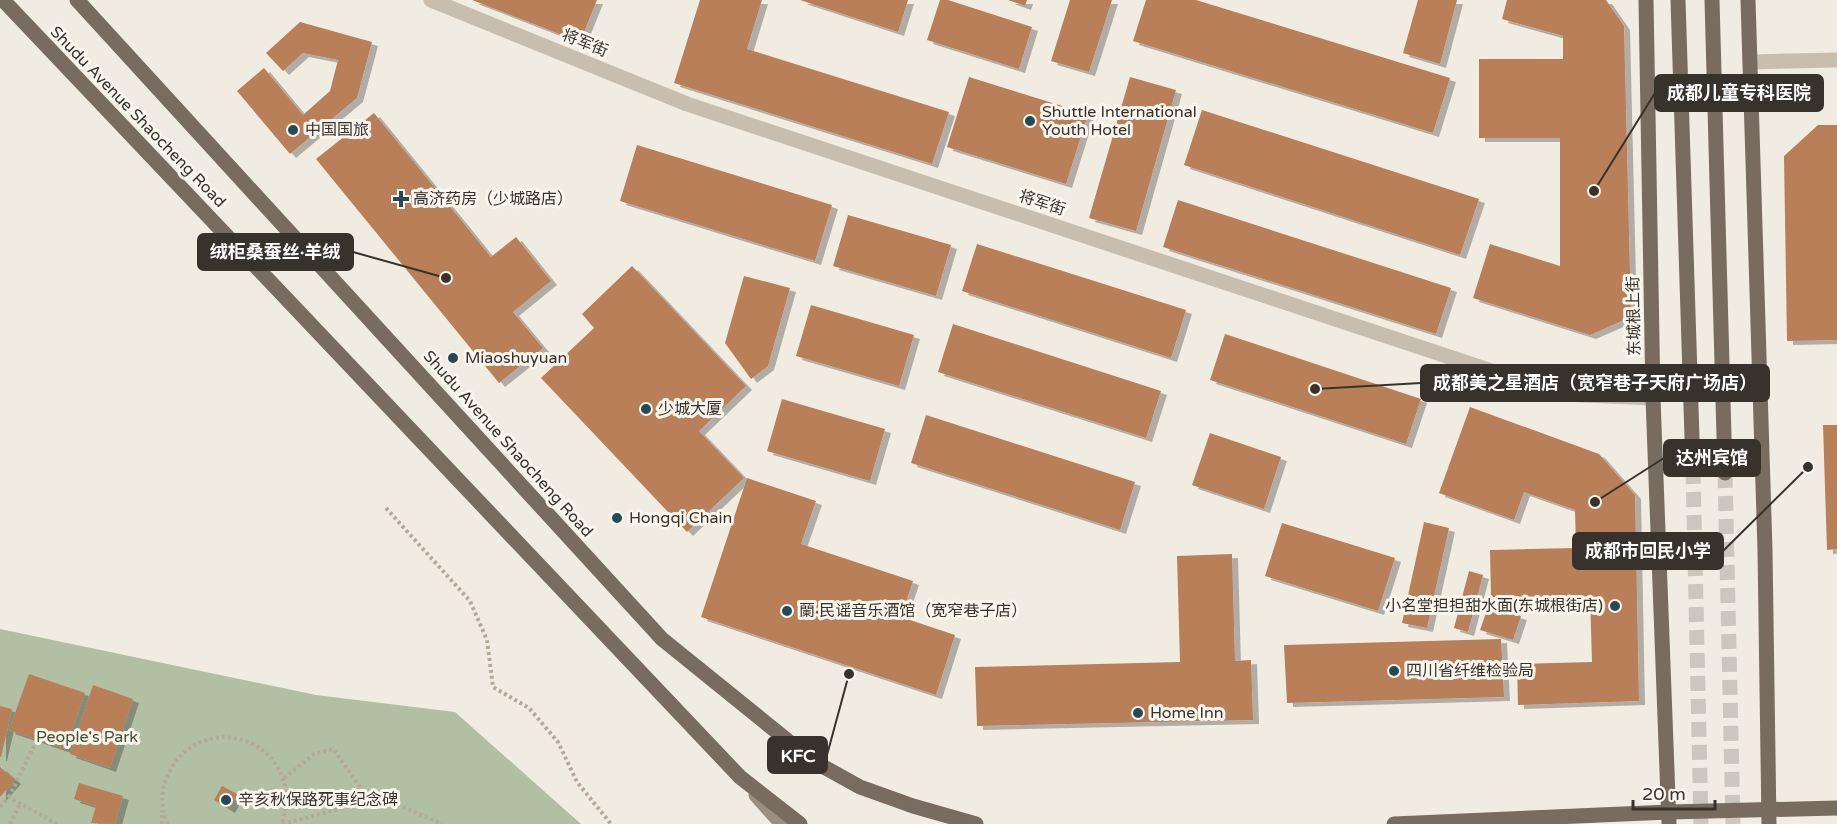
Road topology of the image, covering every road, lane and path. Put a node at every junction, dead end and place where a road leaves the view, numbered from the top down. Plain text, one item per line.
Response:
1 (3, 0) edge
2 (77, 0) edge
3 (431, 0) edge
4 (1646, 0) edge
5 (1678, 0) edge
6 (1712, 0) edge
7 (1748, 0) edge
8 (1837, 60) edge
9 (1750, 62) junction
10 (1653, 398) junction
11 (1693, 469) tunnel mouth
12 (1725, 472) tunnel mouth
13 (386, 508) dead end
14 (35, 744) dead end
15 (740, 777) junction
16 (284, 778) junction
17 (9, 797) junction
18 (382, 798) junction
19 (162, 801) junction
20 (21, 802) junction
21 (0, 807) edge
22 (1837, 808) edge
23 (1768, 817) edge
24 (1669, 818) edge
25 (10, 824) edge
26 (57, 824) edge
27 (162, 824) edge
28 (168, 824) edge
29 (282, 824) edge
30 (442, 824) edge
31 (611, 824) edge
32 (782, 824) edge
33 (800, 824) edge
34 (976, 824) edge
35 (1394, 824) edge

1 - 15 main road, Shudu Avenue Shaocheng Road
2 - 34 main road, Shudu Avenue Shaocheng Road
3 - 10 street, 将军街
4 - 10 main road, 东城根上街
5 - 11 main road
6 - 12 main road
7 - 9 main road
8 - 9 street
9 - 23 main road
10 - 24 main road, 东城根上街
13 - 31 path
14 - 17 path
15 - 32 main road
15 - 33 main road, Shudu Avenue Shaocheng Road
16 - 18 path
16 - 19 path
16 - 29 path
17 - 20 path
17 - 21 path
18 - 29 path
18 - 30 path
19 - 27 path
19 - 28 path
20 - 25 path
20 - 26 path
22 - 23 main road
23 - 24 main road
24 - 35 main road

